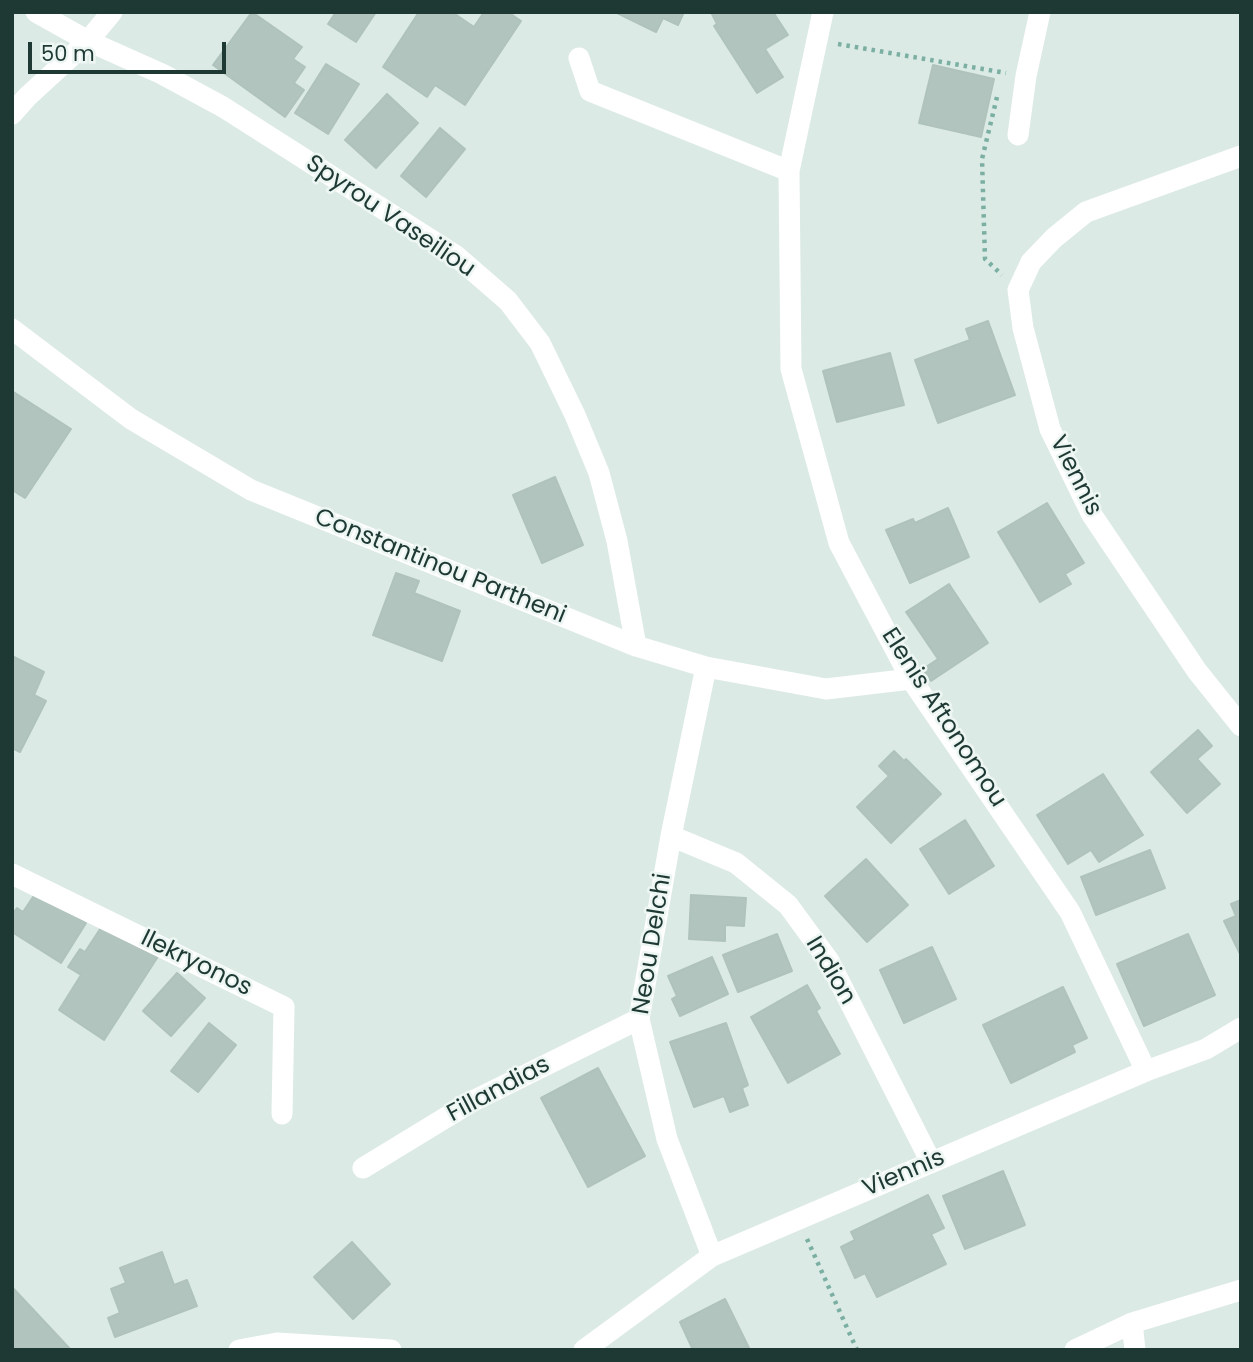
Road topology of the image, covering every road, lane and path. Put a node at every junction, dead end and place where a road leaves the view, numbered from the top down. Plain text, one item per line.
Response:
1 (36, 12) edge
2 (112, 12) edge
3 (823, 12) edge
4 (1040, 12) edge
5 (817, 40) junction
6 (88, 41) junction
7 (579, 58) dead end
8 (1003, 72) junction
9 (1026, 76) junction
10 (12, 114) edge
11 (1018, 135) dead end
12 (1240, 161) edge
13 (789, 171) junction
14 (1018, 290) junction
15 (12, 329) edge
16 (636, 646) junction
17 (706, 667) junction
18 (911, 679) junction
19 (1241, 726) edge
20 (670, 836) junction
21 (12, 874) edge
22 (639, 1019) junction
23 (1241, 1028) edge
24 (1146, 1071) junction
25 (282, 1114) dead end
26 (930, 1162) junction
27 (363, 1168) dead end
28 (798, 1219) junction
29 (712, 1256) junction
30 (1241, 1290) edge
31 (1132, 1323) junction
32 (239, 1350) edge
33 (391, 1350) edge
34 (584, 1350) edge
35 (857, 1350) edge
36 (1075, 1350) edge
37 (1135, 1350) edge

1 - 6 street, Spyrou Vaseiliou
2 - 6 street
3 - 5 street, Elenis Aftonomou
4 - 9 street
5 - 8 path
5 - 13 street, Elenis Aftonomou
6 - 10 street
6 - 16 street, Spyrou Vaseiliou
7 - 13 street
8 - 9 path
8 - 14 path
9 - 11 street
12 - 14 street
13 - 18 street, Elenis Aftonomou
14 - 19 street, Viennis
15 - 16 street, Constantinou Partheni
16 - 17 street, Constantinou Partheni
17 - 18 street, Constantinou Partheni
17 - 20 street, Neou Delchi
18 - 24 street, Elenis Aftonomou
20 - 22 street, Neou Delchi
20 - 26 street, Indion
21 - 25 street, Ilekryonos
22 - 27 street, Fillandias
22 - 29 street, Neou Delchi
23 - 24 street, Viennis
24 - 26 street, Viennis
26 - 28 street, Viennis
28 - 29 street, Viennis
28 - 35 path
29 - 34 street, Viennis
30 - 31 street
31 - 36 street
31 - 37 street
32 - 33 street

